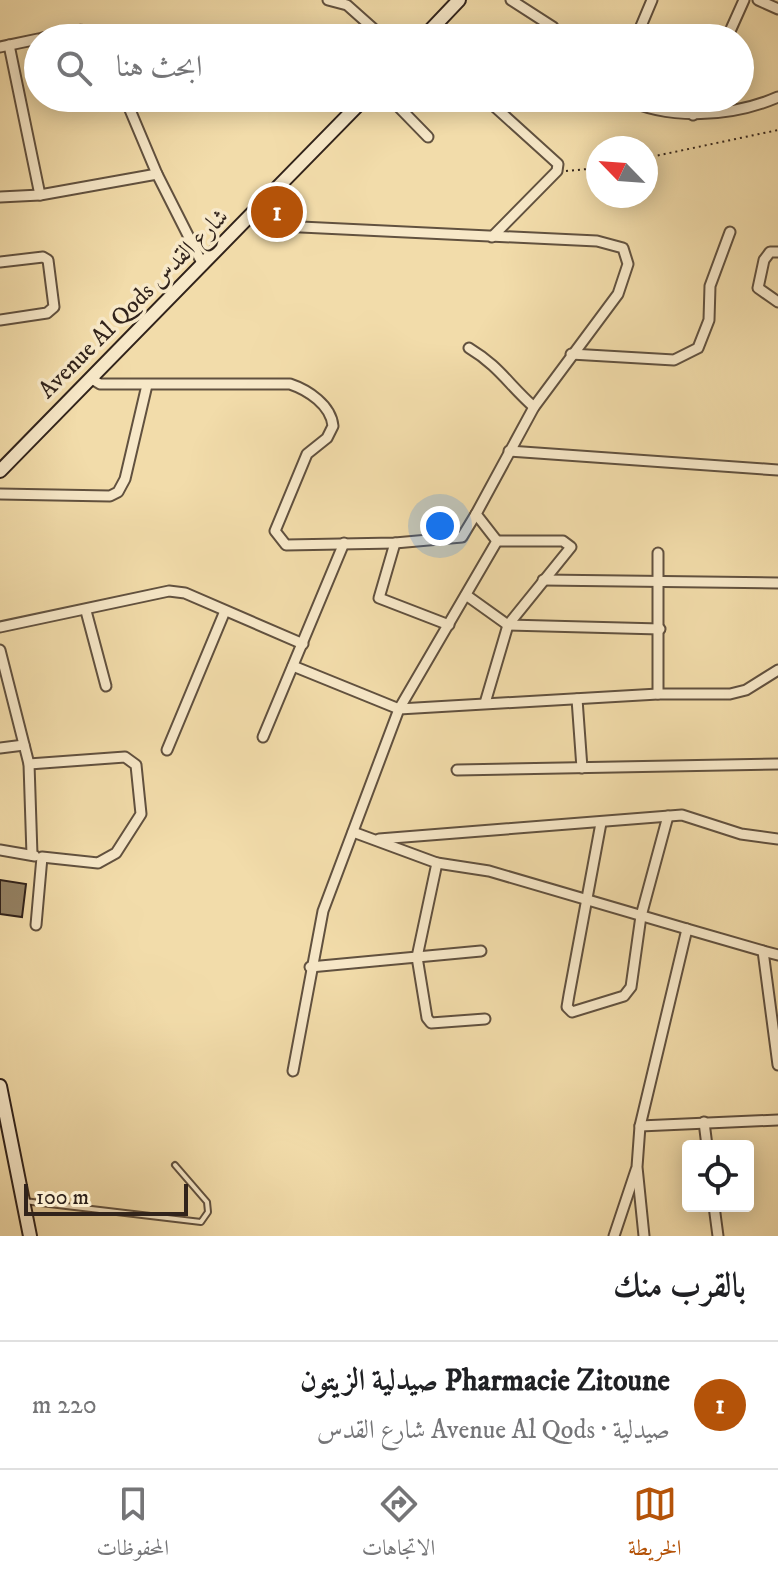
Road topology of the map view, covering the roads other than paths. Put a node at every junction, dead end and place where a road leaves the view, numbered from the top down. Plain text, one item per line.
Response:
1 (328, 0) edge
2 (459, 0) edge
3 (511, 0) edge
4 (652, 0) edge
5 (744, 0) edge
6 (758, 0) edge
7 (778, 9) edge
8 (368, 24) edge
9 (436, 24) edge
10 (548, 24) edge
11 (642, 24) edge
12 (733, 24) edge
13 (24, 42) edge
14 (4, 46) edge
15 (778, 97) edge
16 (754, 102) edge
17 (131, 112) edge
18 (351, 112) edge
19 (404, 112) edge
20 (500, 112) edge
21 (664, 112) edge
22 (694, 112) edge
23 (707, 112) edge
24 (693, 115) junction
25 (428, 137) dead end
26 (157, 174) junction
27 (40, 195) junction
28 (0, 197) edge
29 (252, 214) junction
30 (730, 232) dead end
31 (492, 237) junction
32 (778, 252) edge
33 (0, 262) edge
34 (203, 265) junction
35 (778, 302) edge
36 (0, 320) edge
37 (469, 348) dead end
38 (571, 354) junction
39 (90, 378) junction
40 (147, 385) junction
41 (534, 407) junction
42 (509, 451) junction
43 (778, 470) edge
44 (0, 471) edge
45 (0, 494) edge
46 (476, 514) junction
47 (497, 541) junction
48 (344, 543) junction
49 (395, 543) junction
50 (658, 553) dead end
51 (543, 580) junction
52 (660, 581) junction
53 (778, 583) edge
54 (466, 595) junction
55 (86, 611) junction
56 (225, 611) junction
57 (449, 625) junction
58 (508, 625) junction
59 (0, 627) edge
60 (660, 629) junction
61 (303, 644) junction
62 (0, 650) edge
63 (293, 666) junction
64 (778, 670) edge
65 (106, 686) dead end
66 (658, 694) junction
67 (577, 699) junction
68 (485, 703) junction
69 (399, 709) junction
70 (263, 737) dead end
71 (24, 745) junction
72 (0, 748) edge
73 (167, 750) dead end
74 (29, 764) junction
75 (778, 764) edge
76 (582, 768) junction
77 (457, 770) dead end
78 (668, 816) junction
79 (601, 823) junction
80 (353, 832) junction
81 (379, 839) junction
82 (778, 839) edge
83 (0, 850) edge
84 (37, 856) junction
85 (437, 863) junction
86 (587, 899) junction
87 (641, 916) junction
88 (36, 925) dead end
89 (687, 929) junction
90 (481, 951) dead end
91 (763, 951) junction
92 (778, 955) edge
93 (417, 957) junction
94 (310, 967) junction
95 (774, 1001) edge
96 (485, 1019) dead end
97 (778, 1065) edge
98 (293, 1071) dead end
99 (0, 1086) edge
100 (777, 1120) edge
101 (704, 1122) junction
102 (640, 1126) junction
103 (778, 1133) edge
104 (706, 1140) edge
105 (175, 1165) dead end
106 (637, 1167) junction
107 (22, 1201) junction
108 (715, 1212) edge
109 (30, 1236) edge
110 (614, 1236) edge
111 (644, 1236) edge
112 (718, 1236) edge

1 - 8 street
2 - 9 street
3 - 10 street
4 - 11 street
5 - 12 street
6 - 7 street
13 - 14 street
14 - 27 street
15 - 16 street
17 - 26 street
18 - 29 street, Avenue Al Qods شارع القدس
19 - 25 street
20 - 31 street
21 - 24 street
22 - 24 street
23 - 24 street
26 - 27 street
26 - 34 street
27 - 28 street
29 - 31 street
29 - 34 street, Avenue Al Qods شارع القدس
30 - 38 street
31 - 38 street
32 - 35 street
33 - 36 street
34 - 39 street, Avenue Al Qods شارع القدس
37 - 41 street
38 - 41 street
39 - 40 street
39 - 44 street, Avenue Al Qods شارع القدس
40 - 45 street
40 - 48 street
41 - 42 street
42 - 43 street
42 - 46 street
46 - 47 street
46 - 49 street
47 - 51 street
47 - 54 street
48 - 49 street
48 - 61 street
49 - 57 street
50 - 52 street
51 - 52 street
51 - 58 street
52 - 53 street
52 - 60 street
54 - 57 street
54 - 58 street
55 - 56 street
55 - 59 street
55 - 65 street
56 - 61 street
56 - 73 street
57 - 69 street
58 - 60 street
58 - 68 street
60 - 66 street
61 - 63 street
62 - 71 street
63 - 69 street
63 - 70 street
64 - 66 street
66 - 67 street
67 - 68 street
67 - 76 street
68 - 69 street
69 - 80 street
71 - 72 street
71 - 74 street
74 - 84 street
74 - 84 street
75 - 76 street
76 - 77 street
78 - 79 street
78 - 82 street
78 - 87 street
79 - 81 street
79 - 86 street
80 - 81 street
80 - 94 street
81 - 85 street
83 - 84 street
84 - 88 street
85 - 86 street
85 - 93 street
86 - 87 street
86 - 87 street
87 - 89 street
89 - 91 street
89 - 102 street
90 - 93 street
91 - 92 street
91 - 95 street
93 - 94 street
93 - 96 street
94 - 98 street
95 - 97 street
99 - 107 street
100 - 101 street
100 - 103 street
101 - 102 street
101 - 104 street
102 - 106 street
105 - 107 lane
106 - 110 street
106 - 111 street
107 - 109 street
108 - 112 street

